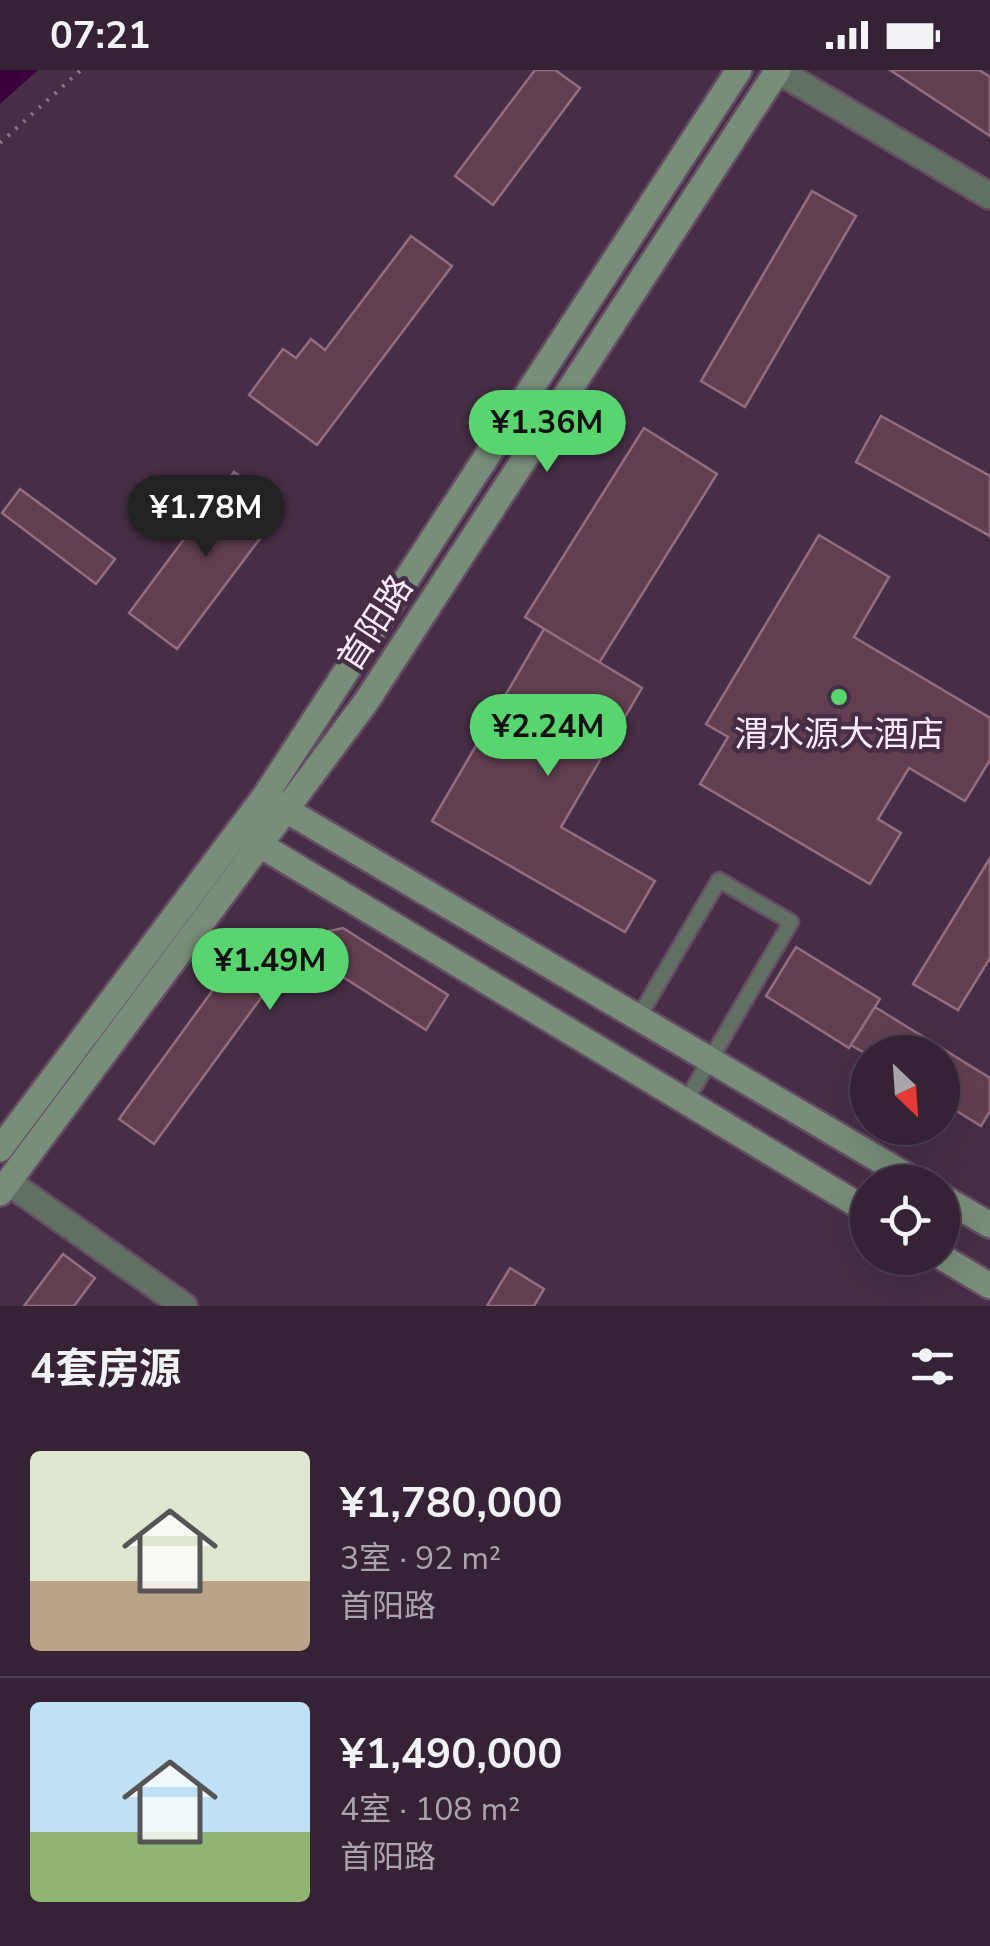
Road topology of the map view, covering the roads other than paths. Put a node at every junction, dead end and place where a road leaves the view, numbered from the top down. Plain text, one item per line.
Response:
1 (738, 70) edge
2 (778, 70) edge
3 (990, 196) edge
4 (265, 796) junction
5 (286, 812) junction
6 (238, 832) junction
7 (262, 844) junction
8 (638, 1018) junction
9 (711, 1062) junction
10 (686, 1101) junction
11 (0, 1149) edge
12 (888, 1165) edge
13 (4, 1187) edge
14 (850, 1200) edge
15 (960, 1208) edge
16 (990, 1225) edge
17 (960, 1268) edge
18 (990, 1286) edge
19 (184, 1306) edge

1 - 4 main road, 首阳路
2 - 3 street
2 - 5 main road, 首阳路
4 - 5 main road
4 - 6 main road, 首阳路
5 - 7 main road, 首阳路
5 - 8 main road
6 - 7 main road
6 - 11 main road, 首阳路
7 - 10 main road
7 - 13 main road, 首阳路
8 - 9 main road
8 - 9 lane
9 - 10 lane
9 - 12 main road
10 - 14 main road
13 - 19 street
15 - 16 main road
17 - 18 main road

